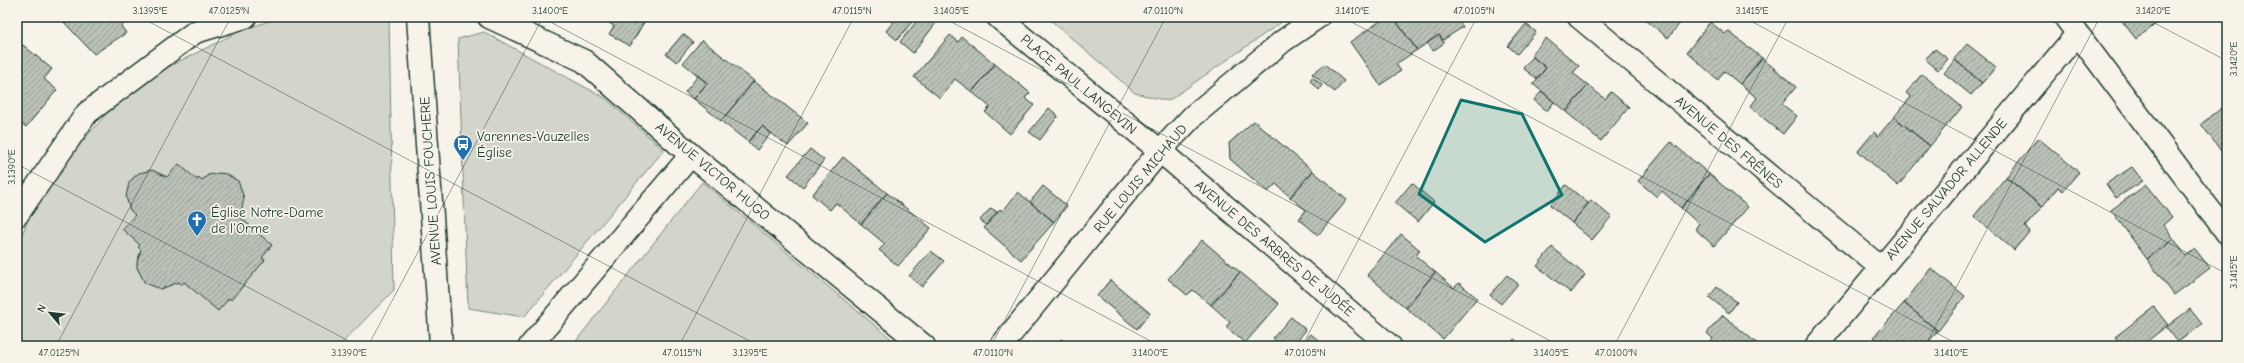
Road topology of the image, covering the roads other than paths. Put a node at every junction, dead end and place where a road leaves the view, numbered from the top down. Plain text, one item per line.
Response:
1 (245, 17) edge
2 (418, 17) edge
3 (489, 17) edge
4 (998, 17) edge
5 (1318, 17) edge
6 (1579, 17) edge
7 (2072, 25) edge
8 (1160, 151) junction
9 (691, 155) junction
10 (17, 215) edge
11 (2227, 233) edge
12 (1880, 267) junction
13 (442, 345) edge
14 (530, 346) edge
15 (924, 346) edge
16 (1001, 346) edge
17 (1390, 346) edge
18 (1816, 346) edge

1 - 10 street
2 - 13 street, AVENUE LOUIS FOUCHERE
3 - 9 street, AVENUE VICTOR HUGO
4 - 8 street, PLACE PAUL LANGEVIN
5 - 8 street, RUE LOUIS MICHAUD
6 - 12 street, AVENUE DES FRÊNES
7 - 11 street
7 - 12 street, AVENUE SALVADOR ALLENDE
8 - 16 street, RUE LOUIS MICHAUD
8 - 17 street, AVENUE DES ARBRES DE JUDÉE
9 - 14 street
9 - 15 street, AVENUE VICTOR HUGO
12 - 18 street, AVENUE SALVADOR ALLENDE

